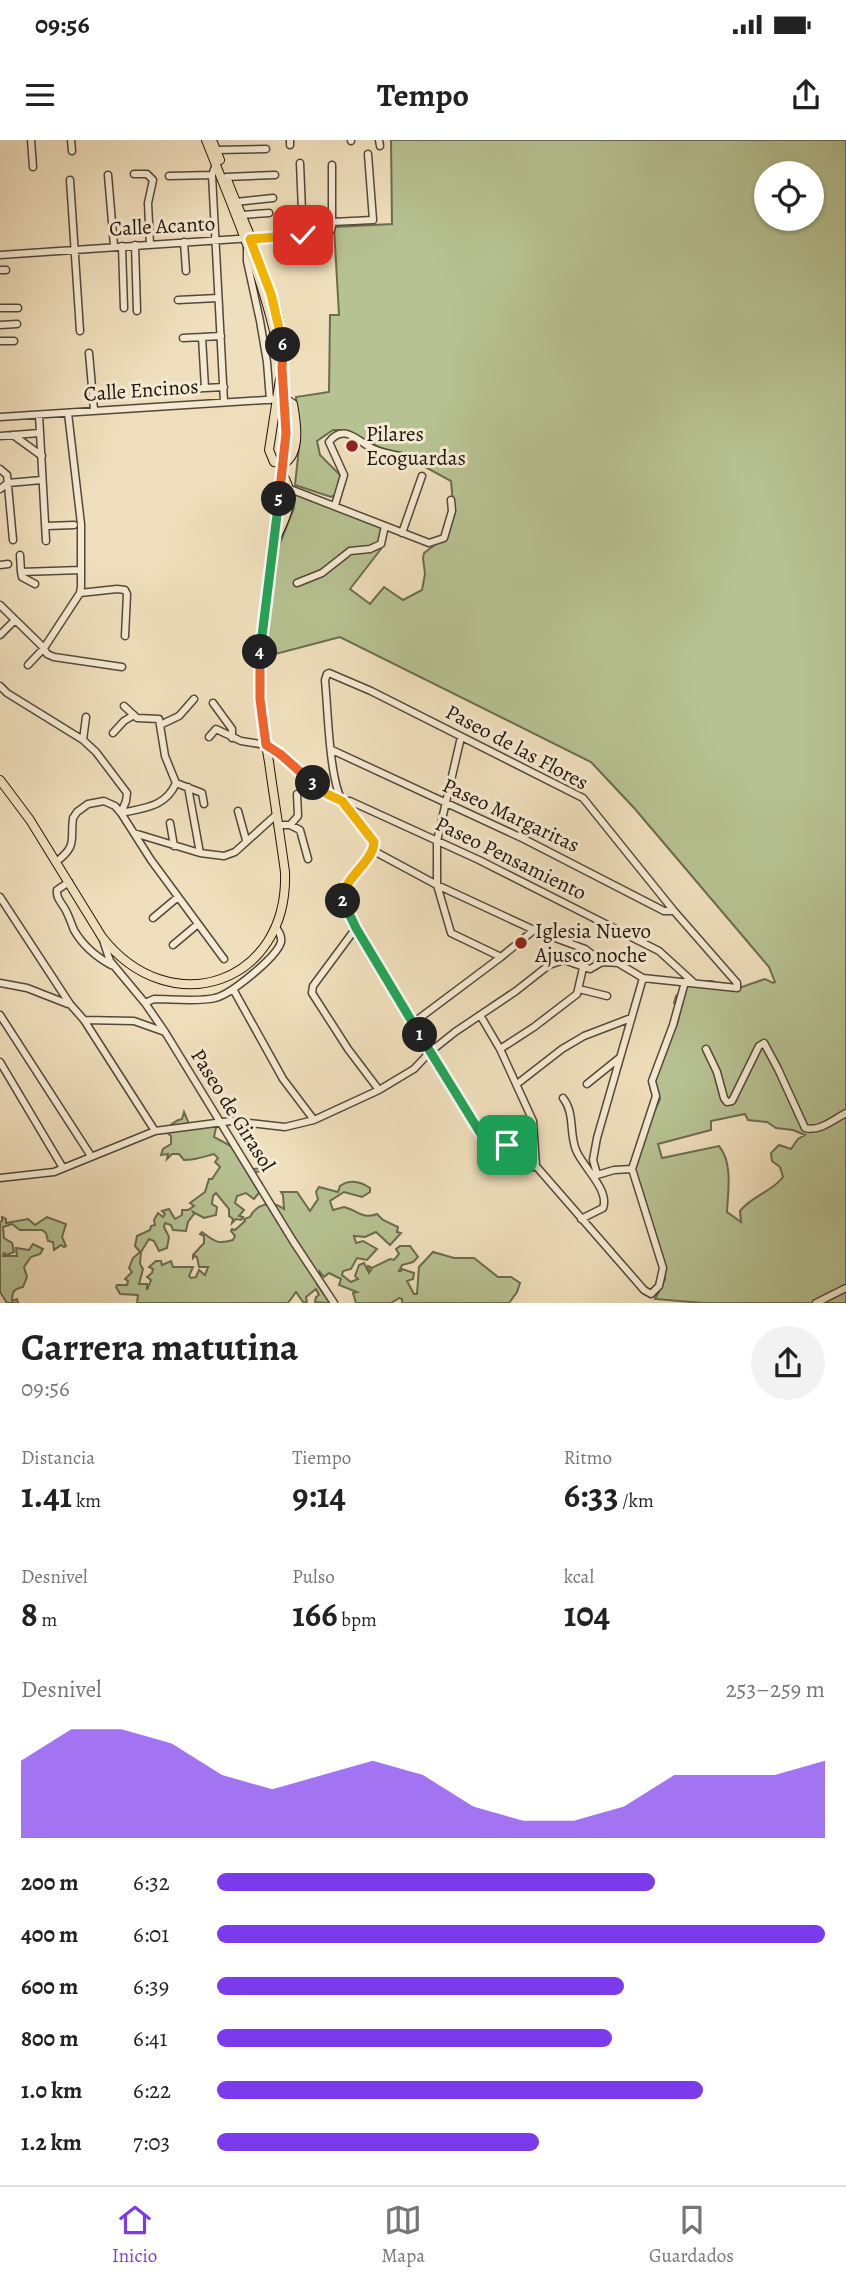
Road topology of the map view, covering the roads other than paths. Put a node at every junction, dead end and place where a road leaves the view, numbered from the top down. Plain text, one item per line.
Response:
1 (31, 140) edge
2 (71, 140) edge
3 (206, 140) edge
4 (212, 140) edge
5 (240, 140) edge
6 (266, 149) dead end
7 (216, 150) junction
8 (240, 150) junction
9 (72, 151) dead end
10 (368, 154) dead end
11 (300, 163) dead end
12 (216, 164) junction
13 (332, 165) dead end
14 (33, 167) dead end
15 (134, 174) dead end
16 (108, 175) dead end
17 (212, 175) junction
18 (275, 175) dead end
19 (169, 176) dead end
20 (226, 177) junction
21 (70, 180) dead end
22 (273, 198) dead end
23 (236, 202) junction
24 (269, 213) dead end
25 (241, 215) junction
26 (332, 222) junction
27 (303, 235) junction
28 (215, 241) junction
29 (184, 242) junction
30 (247, 242) junction
31 (150, 244) junction
32 (135, 245) junction
33 (114, 246) junction
34 (122, 246) junction
35 (75, 249) junction
36 (0, 255) edge
37 (186, 271) dead end
38 (218, 298) junction
39 (178, 300) dead end
40 (0, 308) edge
41 (18, 308) dead end
42 (124, 308) dead end
43 (137, 311) dead end
44 (17, 324) dead end
45 (0, 325) edge
46 (80, 331) dead end
47 (220, 336) junction
48 (202, 337) junction
49 (183, 338) dead end
50 (0, 341) edge
51 (14, 341) dead end
52 (89, 353) dead end
53 (224, 387) junction
54 (205, 388) junction
55 (187, 389) dead end
56 (277, 399) junction
57 (225, 402) junction
58 (94, 410) junction
59 (68, 413) junction
60 (0, 417) edge
61 (39, 417) junction
62 (40, 433) junction
63 (13, 435) junction
64 (0, 436) edge
65 (42, 456) junction
66 (401, 456) dead end
67 (283, 464) junction
68 (0, 469) edge
69 (282, 474) junction
70 (422, 476) dead end
71 (42, 480) junction
72 (8, 483) junction
73 (0, 489) edge
74 (290, 489) junction
75 (451, 500) dead end
76 (335, 505) junction
77 (74, 525) dead end
78 (47, 526) junction
79 (385, 526) junction
80 (402, 533) junction
81 (13, 540) dead end
82 (46, 541) dead end
83 (273, 545) junction
84 (20, 555) dead end
85 (81, 570) junction
86 (21, 572) junction
87 (297, 583) dead end
88 (35, 584) dead end
89 (80, 593) junction
90 (0, 605) edge
91 (15, 620) junction
92 (0, 635) edge
93 (125, 636) dead end
94 (44, 648) junction
95 (28, 665) dead end
96 (122, 667) dead end
97 (0, 686) edge
98 (194, 699) dead end
99 (213, 703) dead end
100 (124, 705) dead end
101 (134, 715) junction
102 (86, 717) dead end
103 (160, 725) junction
104 (113, 733) dead end
105 (209, 737) dead end
106 (461, 737) junction
107 (232, 738) junction
108 (83, 740) junction
109 (266, 745) junction
110 (332, 750) junction
111 (0, 780) edge
112 (176, 783) junction
113 (188, 787) junction
114 (297, 794) dead end
115 (342, 801) junction
116 (204, 804) dead end
117 (446, 804) junction
118 (239, 811) dead end
119 (121, 813) junction
120 (276, 815) junction
121 (170, 823) dead end
122 (278, 825) junction
123 (290, 825) junction
124 (134, 833) junction
125 (246, 840) junction
126 (437, 841) junction
127 (174, 846) junction
128 (372, 850) junction
129 (200, 853) junction
130 (308, 859) dead end
131 (56, 862) junction
132 (69, 882) junction
133 (437, 885) junction
134 (0, 897) edge
135 (178, 897) junction
136 (674, 911) junction
137 (153, 918) dead end
138 (198, 924) junction
139 (276, 927) junction
140 (356, 928) junction
141 (534, 930) junction
142 (102, 937) junction
143 (173, 945) dead end
144 (501, 957) junction
145 (224, 959) dead end
146 (602, 962) junction
147 (115, 967) junction
148 (583, 968) junction
149 (643, 978) junction
150 (689, 982) junction
151 (0, 983) edge
152 (233, 989) junction
153 (579, 989) junction
154 (607, 996) dead end
155 (145, 1003) junction
156 (70, 1004) junction
157 (0, 1015) edge
158 (480, 1015) junction
159 (631, 1018) junction
160 (84, 1020) junction
161 (413, 1023) junction
162 (165, 1032) junction
163 (500, 1049) junction
164 (706, 1049) dead end
165 (430, 1052) junction
166 (619, 1058) junction
167 (0, 1062) edge
168 (517, 1084) junction
169 (587, 1084) dead end
170 (379, 1090) junction
171 (563, 1098) dead end
172 (846, 1113) edge
173 (314, 1120) junction
174 (220, 1122) junction
175 (155, 1131) junction
176 (507, 1145) dead end
177 (492, 1152) junction
178 (91, 1156) junction
179 (536, 1166) junction
180 (64, 1168) junction
181 (632, 1169) junction
182 (596, 1176) junction
183 (0, 1178) edge
184 (581, 1219) junction
185 (846, 1288) edge
186 (334, 1303) edge
187 (816, 1303) edge

1 - 14 street
2 - 9 street
3 - 12 main road
4 - 7 main road
5 - 8 street
6 - 8 street
7 - 8 street
7 - 20 main road
10 - 26 street
11 - 27 street
12 - 17 street
12 - 30 main road
13 - 26 street
15 - 31 street
16 - 33 street
17 - 19 street
17 - 28 street
18 - 20 street
20 - 23 main road
21 - 35 street
22 - 23 street
23 - 25 main road
24 - 25 street
25 - 30 main road
26 - 27 street, Calle Acanto
27 - 30 street, Calle Acanto
28 - 29 street, Calle Acanto
28 - 30 street, Calle Acanto
28 - 38 street
29 - 31 street, Calle Acanto
29 - 37 street
30 - 56 street
30 - 56 main road
31 - 32 street, Calle Acanto
32 - 34 street, Calle Acanto
32 - 43 street
33 - 34 street, Calle Acanto
33 - 35 street, Calle Acanto
34 - 42 street
35 - 36 street, Calle Acanto
35 - 46 street
38 - 39 street
38 - 47 street
40 - 41 street
44 - 45 street
47 - 48 street
47 - 53 street
48 - 49 street
48 - 54 street
50 - 51 street
52 - 58 street
53 - 54 street
53 - 57 street
54 - 55 street
56 - 57 street, Calle Encinos
56 - 67 main road
56 - 67 main road
57 - 58 street, Calle Encinos
58 - 59 street, Calle Encinos
59 - 61 street, Calle Encinos
59 - 85 street
60 - 61 street, Calle Encinos
61 - 62 street
62 - 63 street
62 - 65 street
63 - 64 street
63 - 65 street
65 - 71 street
66 - 76 street
67 - 69 main road
68 - 72 street
69 - 74 main road
69 - 83 main road
70 - 80 street
71 - 72 street
71 - 78 street
72 - 73 street
72 - 81 street
74 - 76 street
74 - 83 main road
75 - 80 street
76 - 79 street
77 - 78 street
78 - 82 street
79 - 80 street
79 - 87 street
83 - 109 main road
84 - 86 street
85 - 86 street
85 - 89 street
86 - 88 street
89 - 93 street
89 - 94 street
90 - 91 street
91 - 92 street
91 - 94 street
94 - 95 street
94 - 96 street
97 - 108 street
98 - 103 street
99 - 107 street
100 - 101 street
101 - 103 street
101 - 104 street
102 - 108 street
103 - 112 street
105 - 107 street
106 - 110 street, Paseo de las Flores
106 - 117 street
106 - 136 street, Paseo de las Flores
107 - 109 street
108 - 119 street
109 - 115 street
109 - 120 main road
110 - 115 street
110 - 117 street, Paseo Margaritas
111 - 131 main road
112 - 113 street
112 - 119 street
113 - 116 street
113 - 129 street
114 - 123 street
115 - 126 street, Paseo Pensamiento
115 - 128 street
117 - 126 street
117 - 136 street, Paseo Margaritas
118 - 125 street
119 - 124 street
119 - 131 street
120 - 122 main road
120 - 125 street
121 - 127 street
122 - 123 street
122 - 139 main road
123 - 130 street
124 - 127 street
124 - 135 street
125 - 129 street
126 - 133 street
126 - 150 street, Paseo Pensamiento
127 - 129 street
128 - 133 street
128 - 140 street
131 - 132 main road
132 - 142 main road
132 - 147 street
133 - 141 street
133 - 144 street
134 - 156 street
135 - 137 street
135 - 138 street
136 - 150 street, Paseo de las Flores
138 - 143 street
138 - 145 street
139 - 142 main road
139 - 152 street
140 - 161 street
140 - 170 street
141 - 144 street
141 - 146 street
142 - 147 street, Paseo de Girasol
144 - 161 street
146 - 148 street
146 - 149 street
147 - 155 street, Paseo de Girasol
148 - 153 street
148 - 158 street
149 - 150 street
149 - 159 street
150 - 181 street
151 - 156 street
152 - 155 street
152 - 173 street
153 - 154 street
153 - 163 street
155 - 162 street, Paseo de Girasol
156 - 160 street
157 - 178 street
158 - 163 street
158 - 165 street
159 - 166 street
159 - 168 street
160 - 162 street
160 - 175 street
161 - 165 street
162 - 174 street, Paseo de Girasol
163 - 168 street
164 - 172 street
165 - 170 street
165 - 177 street
166 - 169 street
166 - 182 street
167 - 180 street
168 - 179 street
170 - 173 street
171 - 182 street
173 - 174 street
174 - 175 street
174 - 186 street, Paseo de Girasol
175 - 178 street
176 - 177 street
177 - 179 street
178 - 180 street
179 - 184 street
180 - 183 street
181 - 182 street
181 - 184 street
182 - 184 street
185 - 187 street

